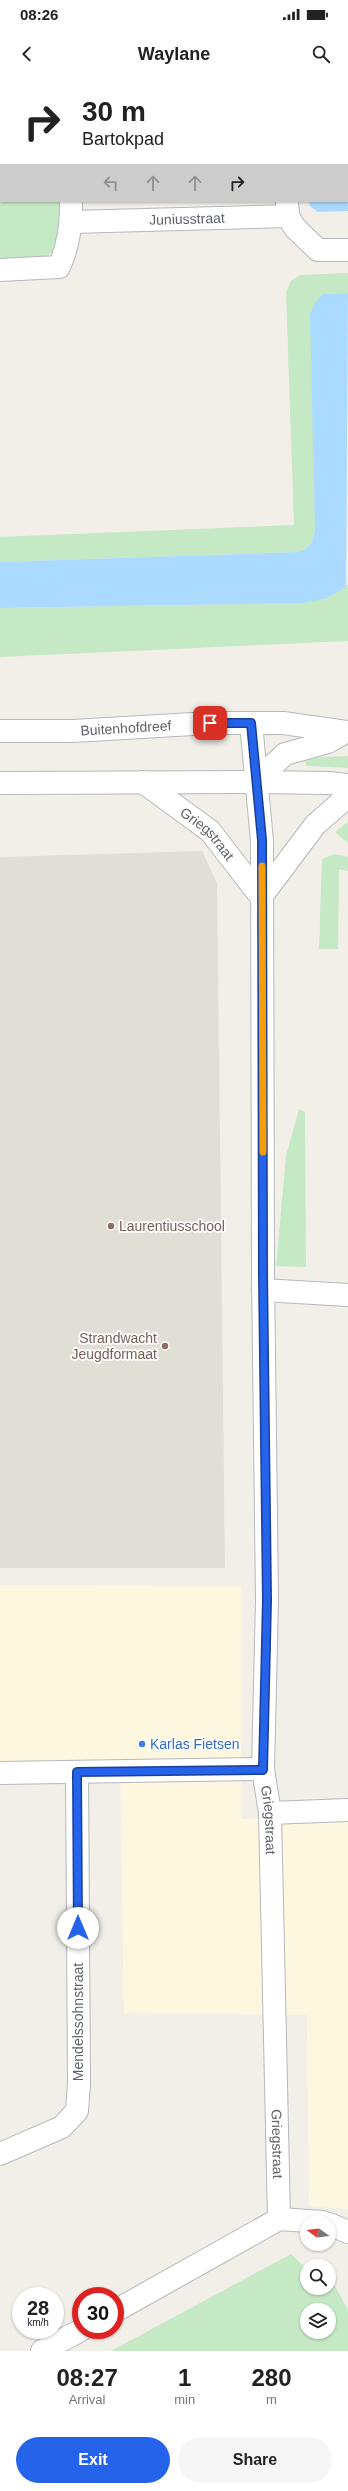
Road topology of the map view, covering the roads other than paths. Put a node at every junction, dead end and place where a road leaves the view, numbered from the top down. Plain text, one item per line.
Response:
1 (287, 208) edge
2 (71, 211) edge
3 (348, 250) edge
4 (0, 270) edge
5 (251, 723) junction
6 (0, 731) edge
7 (347, 732) edge
8 (0, 782) edge
9 (143, 782) junction
10 (255, 782) junction
11 (348, 785) edge
12 (348, 796) edge
13 (261, 897) junction
14 (263, 1290) junction
15 (348, 1295) edge
16 (263, 1770) junction
17 (77, 1772) junction
18 (0, 1773) edge
19 (348, 1810) edge
20 (270, 1813) junction
21 (0, 2154) edge
22 (279, 2220) junction
23 (300, 2221) edge
24 (336, 2227) edge
25 (348, 2232) edge
26 (124, 2306) edge
27 (72, 2335) edge
28 (42, 2351) edge

1 - 2 street, Juniusstraat
1 - 3 street
2 - 4 street, Juniusstraat
5 - 6 street, Buitenhofdreef
5 - 7 street, Buitenhofdreef
5 - 10 street, Griegstraat
7 - 10 street
8 - 9 street
9 - 10 street
9 - 13 street, Griegstraat
10 - 11 street
10 - 13 street, Griegstraat
12 - 13 street
13 - 14 street, Griegstraat
14 - 15 street
14 - 16 street, Griegstraat
16 - 17 street
16 - 20 street, Griegstraat
17 - 18 street
17 - 21 street, Mendelssohnstraat
19 - 20 street
20 - 22 street, Griegstraat
22 - 23 street
22 - 26 street
24 - 25 street
27 - 28 street

